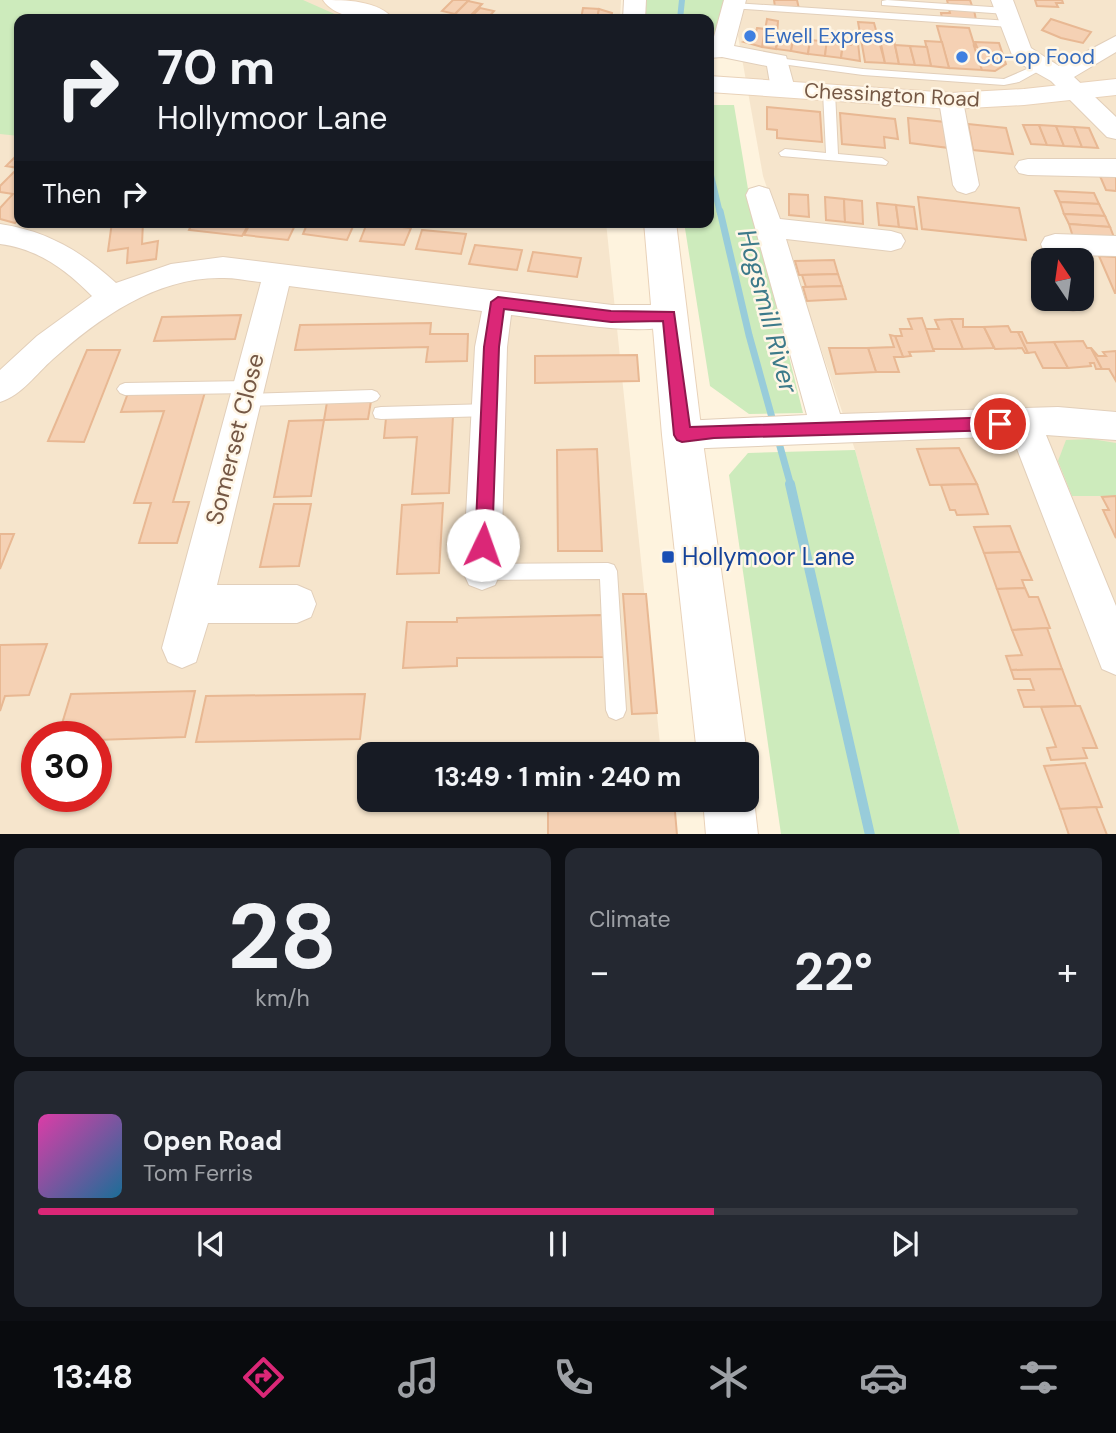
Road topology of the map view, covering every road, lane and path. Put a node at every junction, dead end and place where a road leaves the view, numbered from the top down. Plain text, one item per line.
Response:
1 (335, 0) edge
2 (734, 3) edge
3 (886, 3) dead end
4 (1006, 12) edge
5 (368, 14) edge
6 (1116, 43) edge
7 (715, 51) edge
8 (778, 61) junction
9 (1058, 78) junction
10 (714, 84) edge
11 (1116, 87) edge
12 (783, 89) junction
13 (829, 92) junction
14 (951, 101) junction
15 (1116, 131) edge
16 (785, 153) dead end
17 (832, 158) junction
18 (882, 162) dead end
19 (1028, 167) dead end
20 (1116, 168) edge
21 (966, 185) dead end
22 (759, 195) dead end
23 (767, 227) junction
24 (661, 228) edge
25 (0, 234) edge
26 (891, 241) dead end
27 (1116, 246) edge
28 (1056, 248) edge
29 (278, 274) junction
30 (111, 298) junction
31 (498, 302) junction
32 (669, 316) junction
33 (0, 389) edge
34 (125, 389) dead end
35 (247, 394) junction
36 (372, 396) dead end
37 (490, 410) junction
38 (381, 413) dead end
39 (1024, 423) junction
40 (1116, 426) edge
41 (815, 429) junction
42 (682, 435) junction
43 (482, 572) joint
44 (192, 604) junction
45 (297, 604) dead end
46 (182, 648) dead end
47 (1116, 655) edge
48 (615, 710) dead end
49 (720, 742) edge
50 (729, 812) edge
51 (732, 834) edge

1 - 5 main road
2 - 4 lane
2 - 7 street
3 - 4 lane
4 - 9 street
6 - 9 street
7 - 8 street
8 - 9 lane
8 - 12 street
9 - 11 main road, Chessington Road
9 - 14 main road, Chessington Road
9 - 15 street
10 - 12 main road, Chessington Road
12 - 13 main road, Chessington Road
13 - 14 main road, Chessington Road
13 - 17 lane
14 - 21 street
16 - 17 lane
17 - 18 lane
19 - 20 street
22 - 23 street
23 - 26 street
23 - 41 street
24 - 32 main road
25 - 30 street
27 - 28 street
29 - 30 street
29 - 31 street
29 - 35 street, Somerset Close
30 - 33 street
31 - 32 street
31 - 37 street
32 - 42 main road
34 - 35 lane
35 - 36 lane
35 - 44 street, Somerset Close
37 - 38 lane
37 - 43 street
39 - 40 street
39 - 41 street
39 - 47 street
41 - 42 street
42 - 49 main road
43 - 48 lane
44 - 45 street
44 - 46 street, Somerset Close
50 - 51 main road

